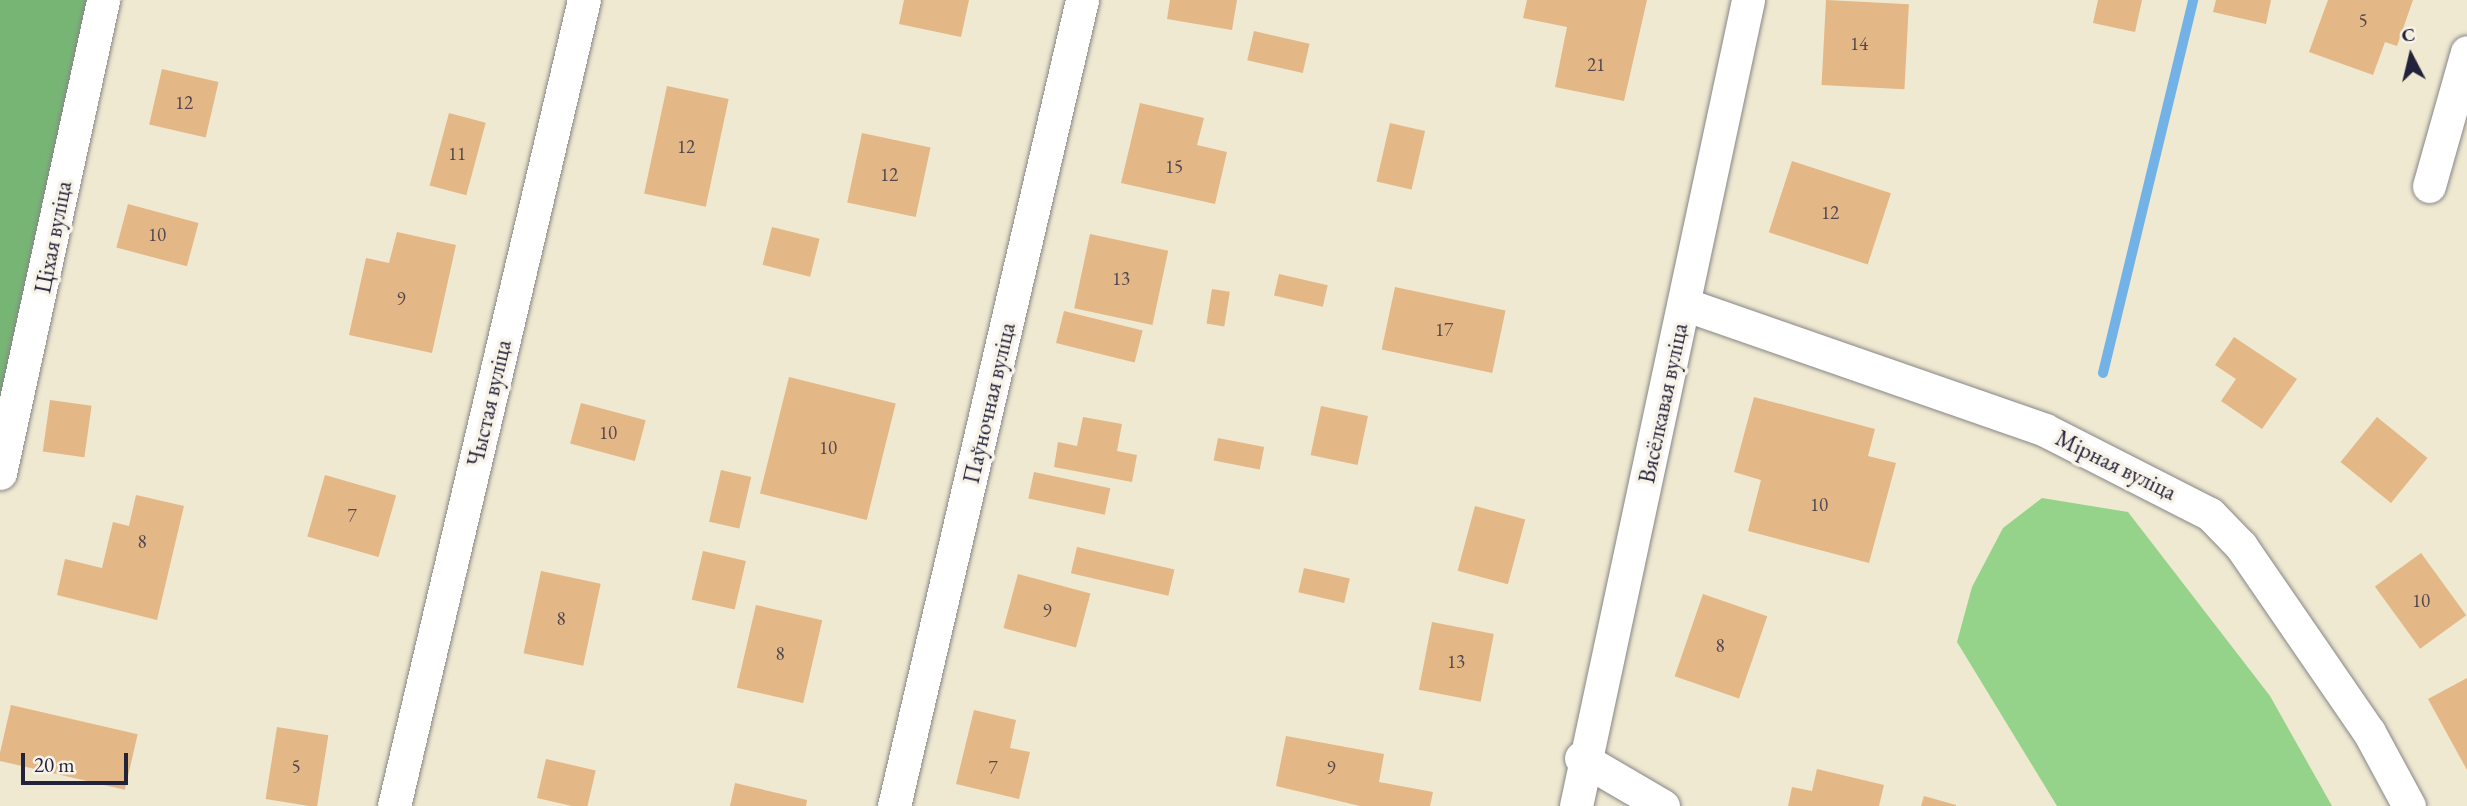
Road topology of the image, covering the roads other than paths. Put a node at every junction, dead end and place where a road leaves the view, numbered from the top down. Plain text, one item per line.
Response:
1 (103, 0) edge
2 (584, 0) edge
3 (1082, 0) edge
4 (1748, 0) edge
5 (2467, 51) edge
6 (2429, 186) dead end
7 (1684, 304) junction
8 (0, 473) edge
9 (1581, 758) junction
10 (394, 806) edge
11 (894, 806) edge
12 (1576, 806) edge
13 (1663, 806) edge
14 (2409, 806) edge

1 - 8 street, Ціхая вуліца
2 - 10 street, Чыстая вуліца
3 - 11 street, Паўночная вуліца
4 - 7 street, Вясёлкавая вуліца
5 - 6 street
7 - 9 street, Вясёлкавая вуліца
7 - 14 street, Мірная вуліца
9 - 12 street, Вясёлкавая вуліца
9 - 13 street

